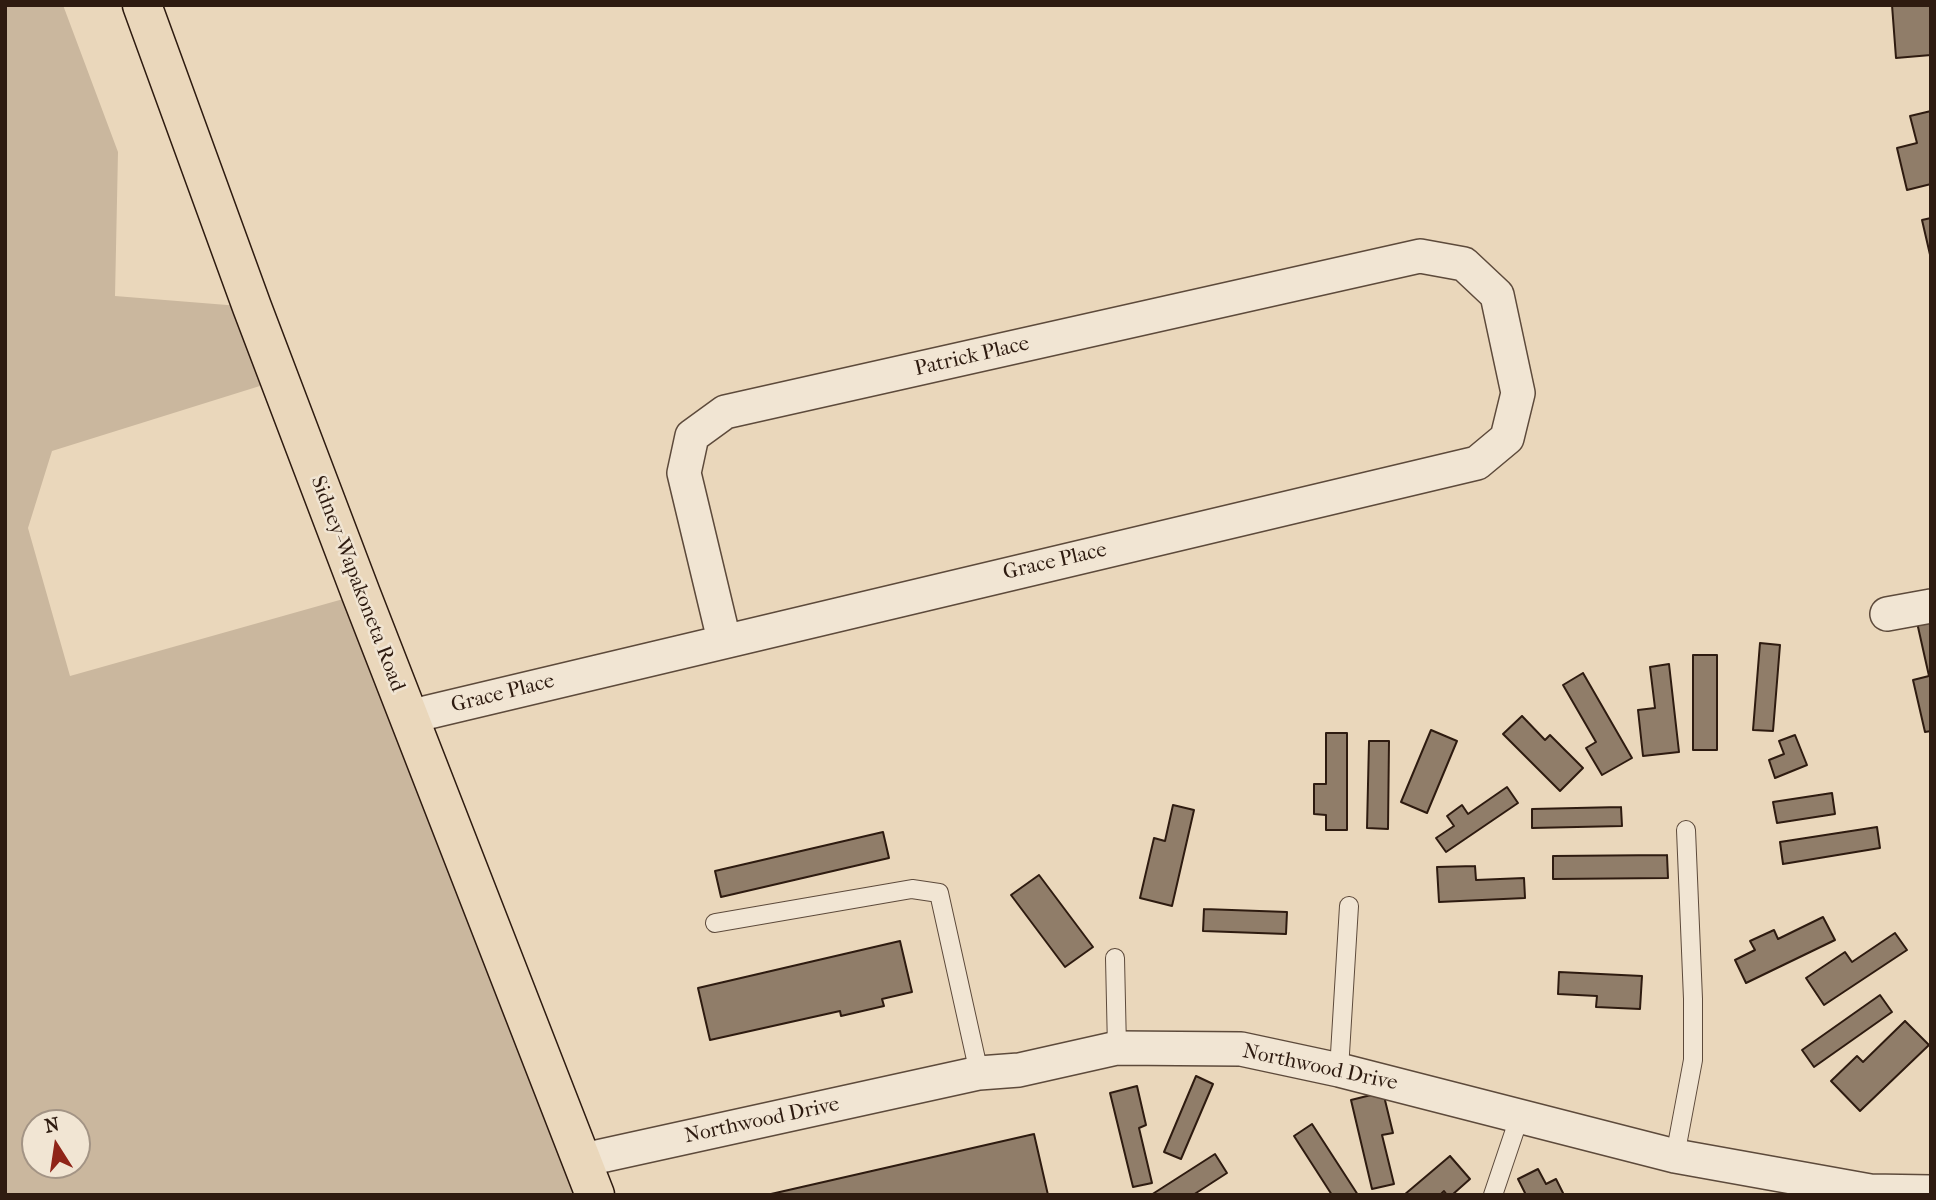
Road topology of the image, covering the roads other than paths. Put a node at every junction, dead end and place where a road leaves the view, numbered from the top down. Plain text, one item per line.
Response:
1 (142, 5) edge
2 (1464, 264) joint
3 (1931, 606) edge
4 (1887, 614) dead end
5 (724, 640) junction
6 (408, 717) junction
7 (1686, 831) dead end
8 (1349, 906) dead end
9 (715, 923) dead end
10 (1115, 958) dead end
11 (1117, 1048) junction
12 (1339, 1070) junction
13 (979, 1073) junction
14 (1520, 1115) junction
15 (1675, 1156) junction
16 (589, 1177) edge
17 (1931, 1192) edge
18 (1493, 1195) edge

1 - 6 main road, Sidney-Wapakoneta Road
2 - 5 street, Grace Place
2 - 5 street, Patrick Place
3 - 4 street
5 - 6 street, Grace Place
6 - 16 main road, Sidney-Wapakoneta Road
7 - 15 lane
8 - 12 lane
9 - 13 lane
10 - 11 lane
11 - 12 street, Northwood Drive
11 - 13 street, Northwood Drive
12 - 14 street, Northwood Drive
13 - 16 street, Northwood Drive
14 - 15 street, Northwood Drive
14 - 18 lane
15 - 17 street, Northwood Drive

